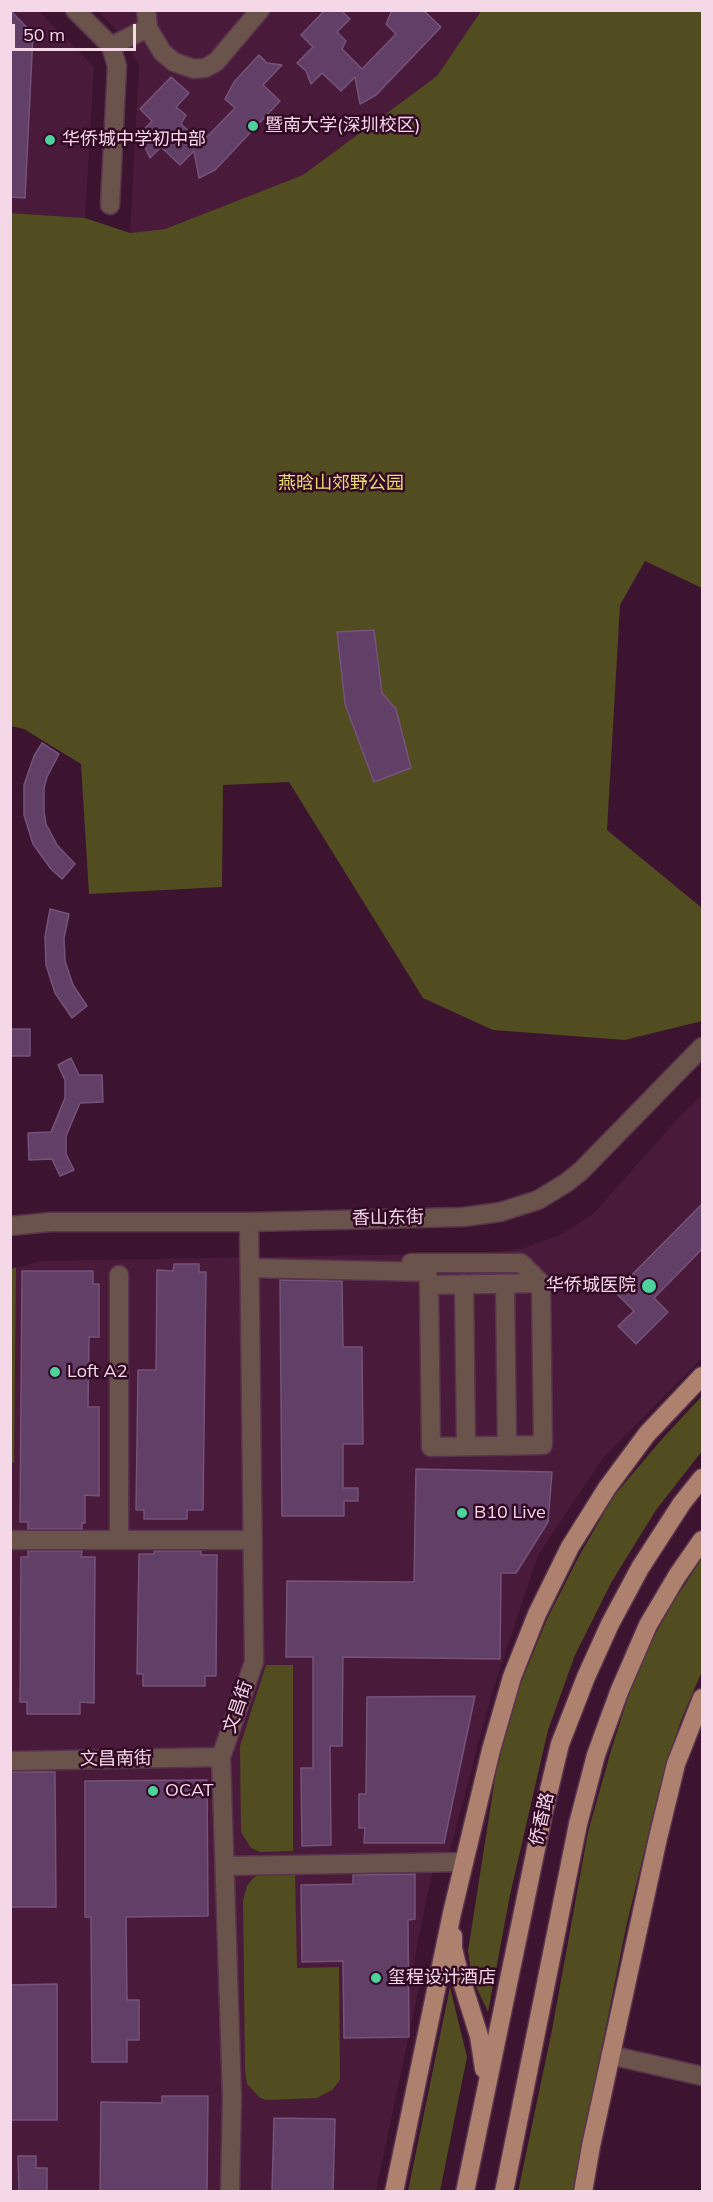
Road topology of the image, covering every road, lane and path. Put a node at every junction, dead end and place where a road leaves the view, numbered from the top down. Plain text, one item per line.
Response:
1 (75, 10) edge
2 (260, 10) edge
3 (147, 19) edge
4 (111, 46) junction
5 (110, 205) dead end
6 (702, 1047) edge
7 (249, 1222) junction
8 (10, 1226) edge
9 (250, 1264) junction
10 (119, 1275) dead end
11 (541, 1283) junction
12 (464, 1284) junction
13 (505, 1284) junction
14 (429, 1285) junction
15 (702, 1376) edge
16 (507, 1445) junction
17 (466, 1446) junction
18 (702, 1478) edge
19 (10, 1540) edge
20 (119, 1540) junction
21 (253, 1540) junction
22 (702, 1540) edge
23 (702, 1698) edge
24 (221, 1757) junction
25 (10, 1761) edge
26 (464, 1862) junction
27 (225, 1866) junction
28 (452, 1913) junction
29 (610, 2055) junction
30 (702, 2076) edge
31 (486, 2082) junction
32 (230, 2192) edge
33 (394, 2192) edge
34 (465, 2192) edge
35 (504, 2192) edge
36 (583, 2192) edge

1 - 4 street
2 - 3 street
3 - 4 street
4 - 5 street
6 - 7 street, 香山东街
7 - 8 street, 香山东街
7 - 9 street, 文昌街
9 - 11 street
9 - 14 street
9 - 21 street, 文昌街
10 - 20 street
11 - 13 street
11 - 16 street
12 - 13 street
12 - 14 street
12 - 17 street
13 - 16 street
14 - 17 street
15 - 26 main road
16 - 17 street
18 - 31 main road, 侨香路
19 - 20 street
20 - 21 street
21 - 24 street, 文昌街
22 - 35 main road, 侨香路
23 - 29 main road
24 - 25 street, 文昌南街
24 - 27 street, 文昌街
26 - 27 street
26 - 28 main road
27 - 32 street, 文昌街
28 - 31 main road
28 - 33 main road
29 - 30 street
29 - 36 main road
31 - 34 main road, 侨香路

